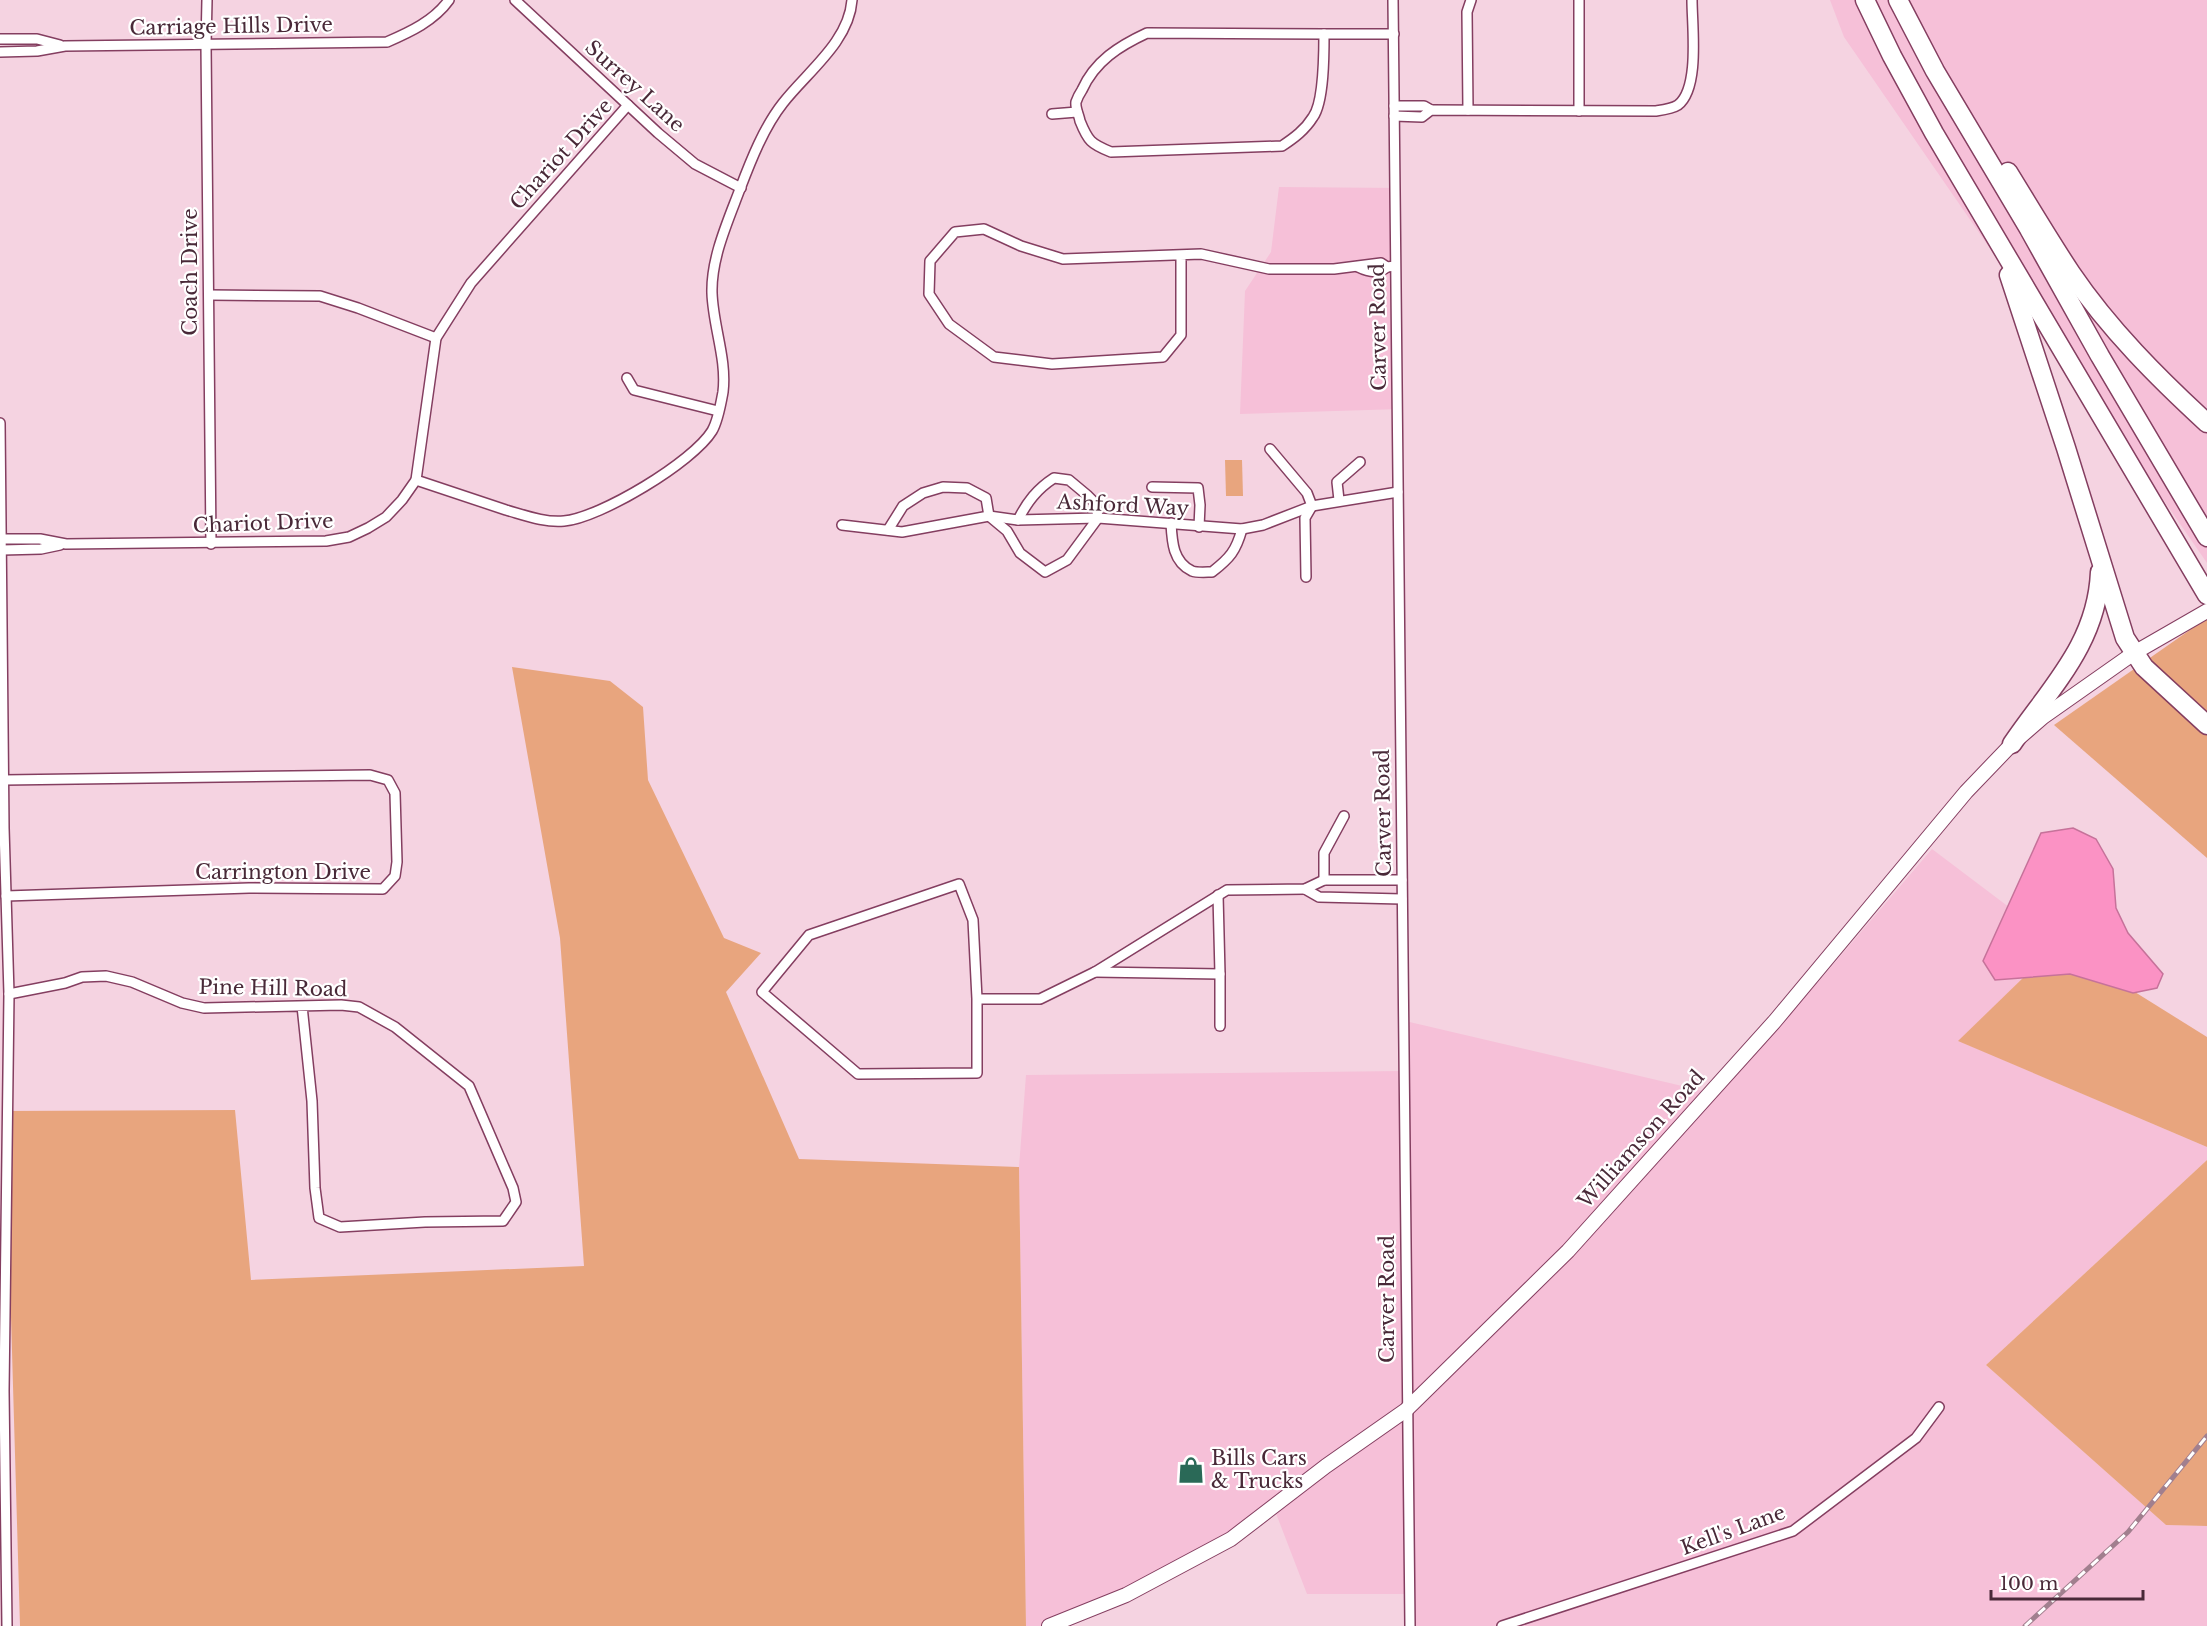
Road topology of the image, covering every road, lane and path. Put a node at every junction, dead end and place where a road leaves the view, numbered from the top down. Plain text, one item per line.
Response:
1 (207, 0) edge
2 (449, 0) edge
3 (515, 0) edge
4 (852, 0) edge
5 (1394, 0) edge
6 (1471, 0) edge
7 (1579, 0) edge
8 (1692, 0) edge
9 (1865, 0) edge
10 (1898, 0) edge
11 (1324, 34) junction
12 (1394, 34) junction
13 (0, 39) edge
14 (206, 45) junction
15 (65, 46) junction
16 (0, 52) edge
17 (1935, 72) junction
18 (628, 105) junction
19 (1468, 110) junction
20 (1394, 111) junction
21 (1579, 111) junction
22 (1077, 112) junction
23 (1052, 114) dead end
24 (741, 188) junction
25 (1994, 235) junction
26 (1181, 255) junction
27 (1391, 267) junction
28 (209, 295) junction
29 (436, 338) junction
30 (627, 378) dead end
31 (718, 411) junction
32 (0, 423) edge
33 (2207, 423) edge
34 (1270, 448) dead end
35 (1360, 462) dead end
36 (416, 480) junction
37 (1152, 487) dead end
38 (1398, 492) junction
39 (1339, 500) junction
40 (1311, 506) junction
41 (989, 516) junction
42 (1098, 518) junction
43 (1018, 520) junction
44 (1171, 523) junction
45 (842, 525) dead end
46 (1199, 527) junction
47 (1242, 529) junction
48 (888, 530) junction
49 (2207, 537) edge
50 (2, 539) junction
51 (211, 543) junction
52 (66, 544) junction
53 (2, 550) junction
54 (2100, 561) junction
55 (1306, 577) dead end
56 (2207, 595) edge
57 (2207, 611) edge
58 (2134, 653) junction
59 (2207, 726) edge
60 (2012, 744) junction
61 (4, 780) junction
62 (1344, 816) dead end
63 (1324, 880) junction
64 (1402, 880) junction
65 (1305, 889) junction
66 (1218, 895) junction
67 (6, 896) junction
68 (1402, 899) junction
69 (1095, 972) junction
70 (1220, 974) junction
71 (9, 994) junction
72 (977, 999) junction
73 (302, 1006) junction
74 (1220, 1026) dead end
75 (2, 1391) edge
76 (1939, 1407) dead end
77 (1406, 1410) junction
78 (7, 1626) edge
79 (1049, 1626) edge
80 (1410, 1626) edge
81 (1502, 1626) edge

1 - 14 street, Coach Drive
2 - 14 street, Carriage Hills Drive
3 - 18 street, Surrey Lane
4 - 24 street
5 - 12 street, Carver Road
6 - 19 street
7 - 21 street
8 - 21 street
9 - 25 highway
10 - 17 highway
11 - 12 street
11 - 22 street
11 - 22 street
12 - 20 street, Carver Road
13 - 15 street
14 - 15 street, Carriage Hills Drive
14 - 28 street, Coach Drive
15 - 16 street, Carriage Hills Drive
17 - 33 highway
17 - 49 highway
18 - 24 street, Surrey Lane
18 - 29 street, Chariot Drive
19 - 20 street
19 - 21 street
20 - 27 street, Carver Road
22 - 23 street
24 - 31 street
25 - 54 highway
25 - 56 highway
26 - 26 street
26 - 27 street
27 - 38 street, Carver Road
28 - 29 street
28 - 51 street, Coach Drive
29 - 36 street, Chariot Drive
30 - 31 street
31 - 36 street
32 - 50 street
34 - 40 street
35 - 39 street
36 - 51 street, Chariot Drive
37 - 46 street
38 - 39 street, Ashford Way
38 - 64 street, Carver Road
39 - 40 street, Ashford Way
40 - 47 street, Ashford Way
40 - 55 street
41 - 42 street
41 - 43 street, Ashford Way
41 - 48 street, Ashford Way
41 - 48 street
42 - 43 street, Ashford Way
42 - 43 street
42 - 44 street, Ashford Way
44 - 46 street, Ashford Way
44 - 47 street
45 - 48 street, Ashford Way
46 - 47 street, Ashford Way
50 - 52 street, Chariot Drive
50 - 53 street
51 - 52 street, Chariot Drive
52 - 53 street
53 - 61 street
54 - 58 highway
54 - 60 highway
57 - 58 main road, Williamson Road
58 - 59 highway
58 - 60 main road, Williamson Road
60 - 77 main road, Williamson Road
61 - 67 street
61 - 67 street, Carrington Drive
62 - 63 street
63 - 64 street
63 - 65 street
64 - 68 street, Carver Road
65 - 66 street
65 - 68 street
66 - 69 street
66 - 70 street
67 - 71 street
68 - 77 street, Carver Road
69 - 70 street
69 - 72 street
70 - 74 street
71 - 73 street, Pine Hill Road
71 - 75 street
72 - 72 street
73 - 73 street, Pine Hill Road
75 - 78 street
76 - 81 street, Kell's Lane
77 - 79 main road, Williamson Road
77 - 80 street, Carver Road

